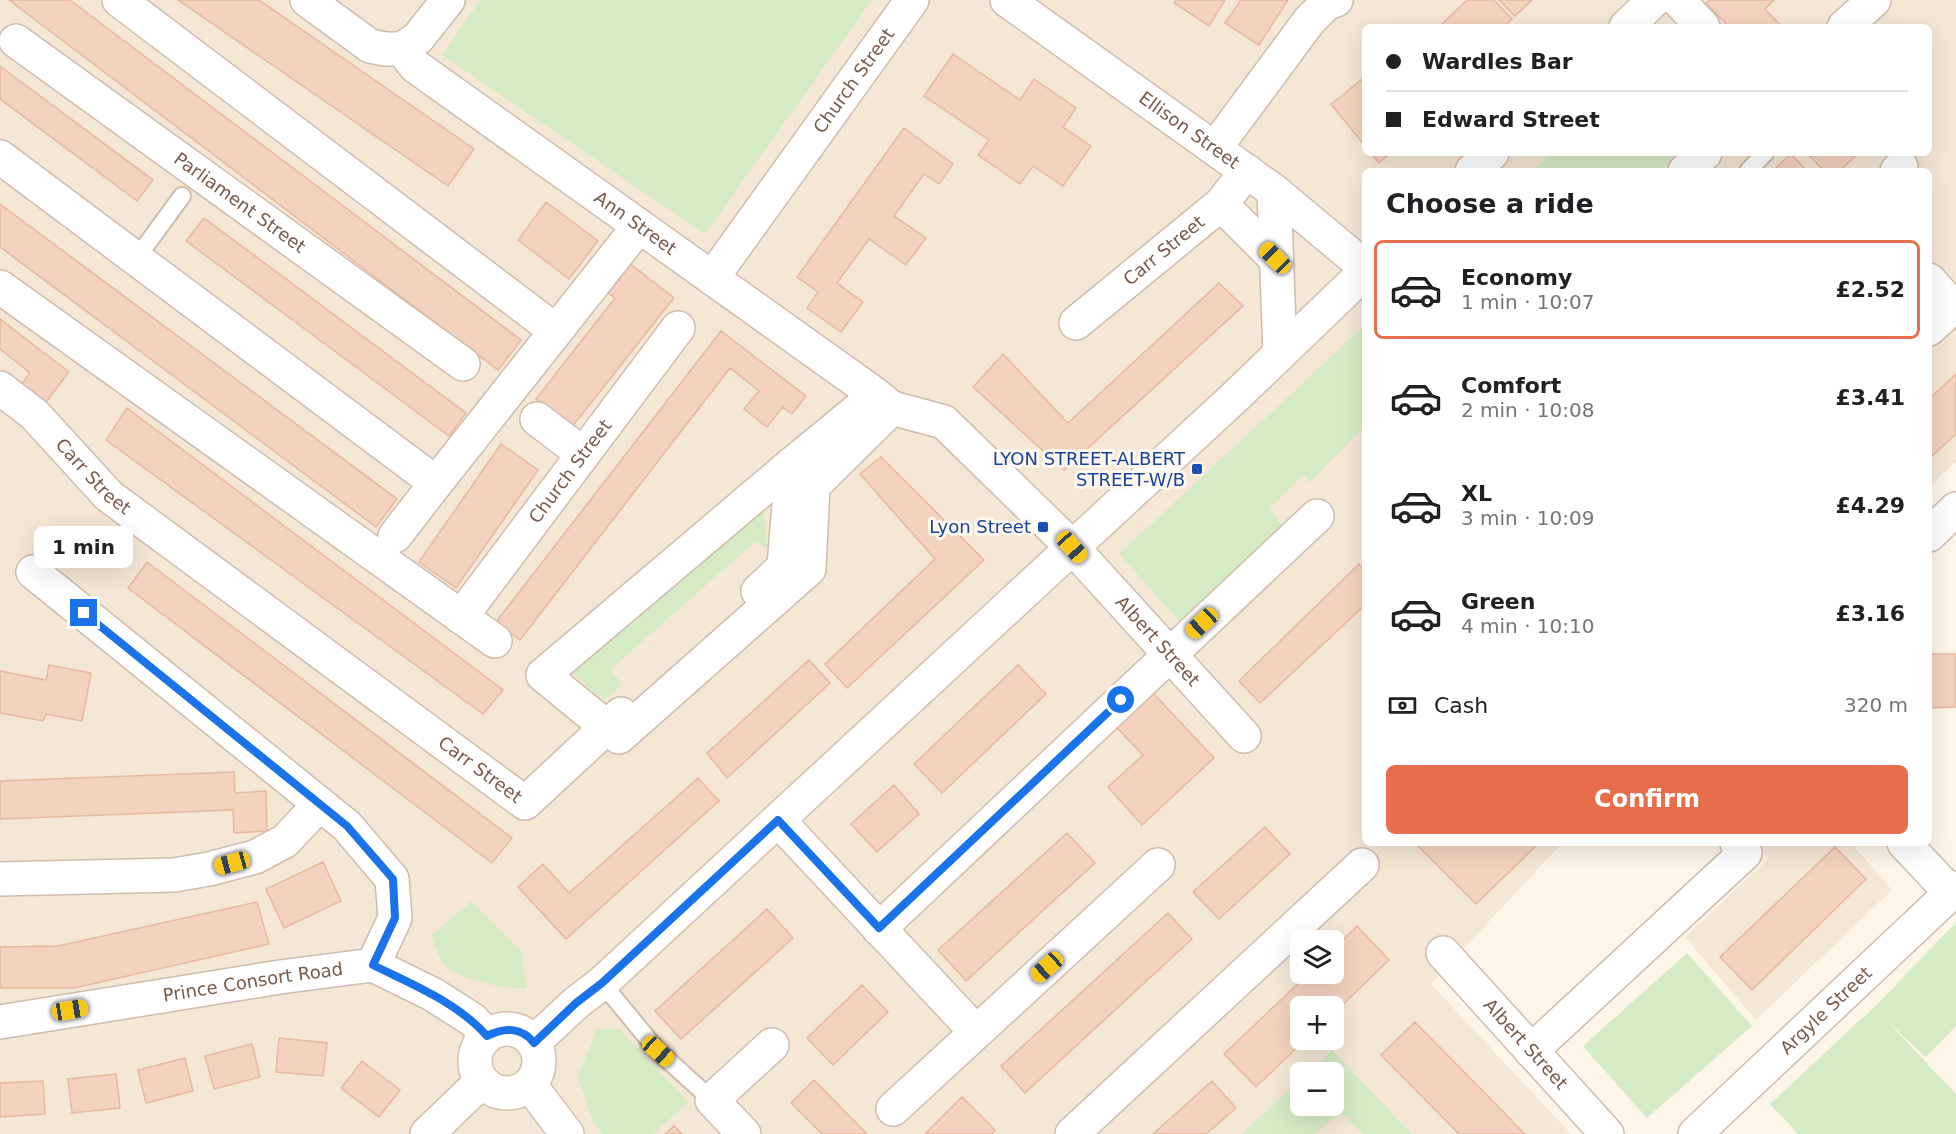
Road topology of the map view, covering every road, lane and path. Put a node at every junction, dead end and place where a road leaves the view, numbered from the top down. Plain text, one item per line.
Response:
1 (119, 0) edge
2 (307, 0) edge
3 (448, 0) edge
4 (912, 0) edge
5 (1007, 0) edge
6 (1336, 0) edge
7 (1654, 0) edge
8 (1678, 0) edge
9 (1874, 0) edge
10 (1629, 24) edge
11 (1700, 24) edge
12 (1847, 24) edge
13 (16, 40) dead end
14 (402, 49) junction
15 (1215, 148) junction
16 (1489, 156) edge
17 (1702, 156) edge
18 (1762, 156) edge
19 (0, 157) edge
20 (1475, 168) edge
21 (1688, 168) edge
22 (1751, 168) edge
23 (1247, 171) junction
24 (1275, 190) junction
25 (183, 196) dead end
26 (1221, 204) junction
27 (639, 226) junction
28 (1275, 258) junction
29 (136, 259) junction
30 (1362, 264) edge
31 (1362, 275) edge
32 (712, 278) junction
33 (1932, 283) edge
34 (0, 287) edge
35 (1955, 306) edge
36 (1076, 323) dead end
37 (1932, 326) edge
38 (678, 328) dead end
39 (556, 331) junction
40 (1280, 353) junction
41 (463, 364) dead end
42 (0, 388) edge
43 (884, 402) junction
44 (537, 419) dead end
45 (583, 454) junction
46 (792, 464) junction
47 (436, 483) junction
48 (1956, 509) edge
49 (1317, 516) dead end
50 (1932, 532) edge
51 (395, 536) dead end
52 (1072, 547) junction
53 (33, 572) dead end
54 (461, 617) junction
55 (495, 641) dead end
56 (1169, 654) junction
57 (606, 728) junction
58 (1244, 736) dead end
59 (320, 804) junction
60 (778, 820) junction
61 (1739, 846) edge
62 (1907, 846) edge
63 (1358, 861) dead end
64 (1158, 865) dead end
65 (0, 879) edge
66 (1953, 891) edge
67 (879, 928) junction
68 (1443, 953) dead end
69 (373, 965) junction
70 (602, 983) junction
71 (0, 1022) edge
72 (976, 1032) junction
73 (487, 1036) junction
74 (534, 1043) junction
75 (772, 1046) dead end
76 (1531, 1051) junction
77 (481, 1082) junction
78 (530, 1085) junction
79 (712, 1100) junction
80 (893, 1108) dead end
81 (427, 1134) edge
82 (567, 1134) edge
83 (744, 1134) edge
84 (1072, 1134) edge
85 (1607, 1134) edge
86 (1695, 1134) edge

1 - 39 street
2 - 14 street
3 - 14 street
4 - 32 street, Church Street
5 - 15 street, Ellison Street
6 - 15 street
7 - 10 street
8 - 11 street
9 - 12 street
13 - 41 street, Parliament Street
14 - 27 street, Ann Street
15 - 23 street, Ellison Street
16 - 20 street
17 - 21 street
18 - 22 lane
19 - 29 street
23 - 24 street, Ellison Street
23 - 26 street, Carr Street
24 - 28 street
24 - 30 street, Ellison Street
25 - 29 lane
26 - 28 street
26 - 36 street, Carr Street
27 - 32 street, Ann Street
27 - 39 street
28 - 40 street
29 - 47 street
31 - 40 street
32 - 43 street, Ann Street
33 - 35 street
34 - 54 street
35 - 37 street
38 - 45 street, Church Street
39 - 47 street
40 - 52 street
42 - 57 street, Carr Street
43 - 46 street
43 - 52 street, Albert Street
43 - 57 street
44 - 45 street
45 - 54 street, Church Street
46 - 57 street
46 - 57 street
47 - 51 street
48 - 50 street
49 - 56 street
52 - 56 street, Albert Street
52 - 60 street
53 - 59 street
54 - 55 street
56 - 58 street, Albert Street
56 - 67 street
59 - 65 street
59 - 69 street
60 - 67 street
60 - 70 street
61 - 76 street
62 - 66 street
63 - 84 street
64 - 72 street
66 - 86 street, Argyle Street
67 - 72 street
68 - 76 street, Albert Street
69 - 71 street, Prince Consort Road
69 - 73 street
70 - 74 street
70 - 79 lane
72 - 80 street
73 - 74 street
73 - 77 street
74 - 78 street
75 - 79 street
76 - 85 street, Albert Street
77 - 78 street
77 - 81 street
78 - 82 street
79 - 83 street

